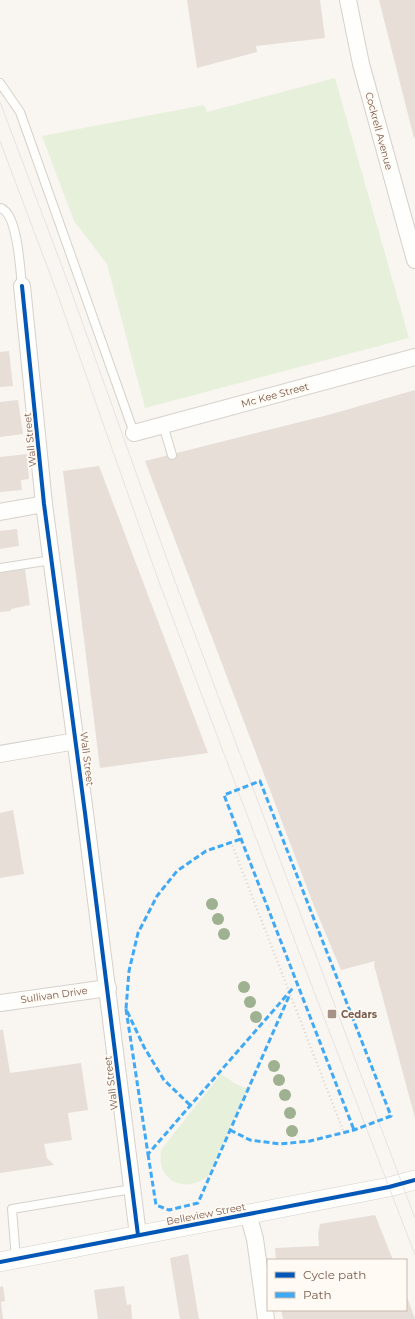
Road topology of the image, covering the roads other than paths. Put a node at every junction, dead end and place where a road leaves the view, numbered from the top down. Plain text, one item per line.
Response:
1 (348, 0) edge
2 (0, 83) edge
3 (0, 208) edge
4 (415, 260) edge
5 (22, 286) joint
6 (415, 357) edge
7 (163, 425) junction
8 (134, 433) joint
9 (172, 455) dead end
10 (44, 504) junction
11 (0, 512) edge
12 (52, 560) junction
13 (0, 568) edge
14 (76, 742) junction
15 (0, 754) edge
16 (108, 988) junction
17 (0, 1003) edge
18 (415, 1180) edge
19 (132, 1189) junction
20 (248, 1214) junction
21 (138, 1235) junction
22 (8, 1261) edge
23 (266, 1319) edge

1 - 4 street, Cockrell Avenue
2 - 8 lane
3 - 5 lane
5 - 10 street, Wall Street
6 - 7 street, Mc Kee Street
7 - 8 street, Mc Kee Street
7 - 9 lane
10 - 11 street
10 - 12 street, Wall Street
12 - 13 lane
12 - 14 street, Wall Street
14 - 15 street
14 - 16 street, Wall Street
16 - 17 street, Sullivan Drive
16 - 19 street, Wall Street
18 - 20 street, Belleview Street
19 - 21 street, Wall Street
19 - 22 lane
20 - 21 street, Belleview Street
20 - 23 street
21 - 22 street, Belleview Street

